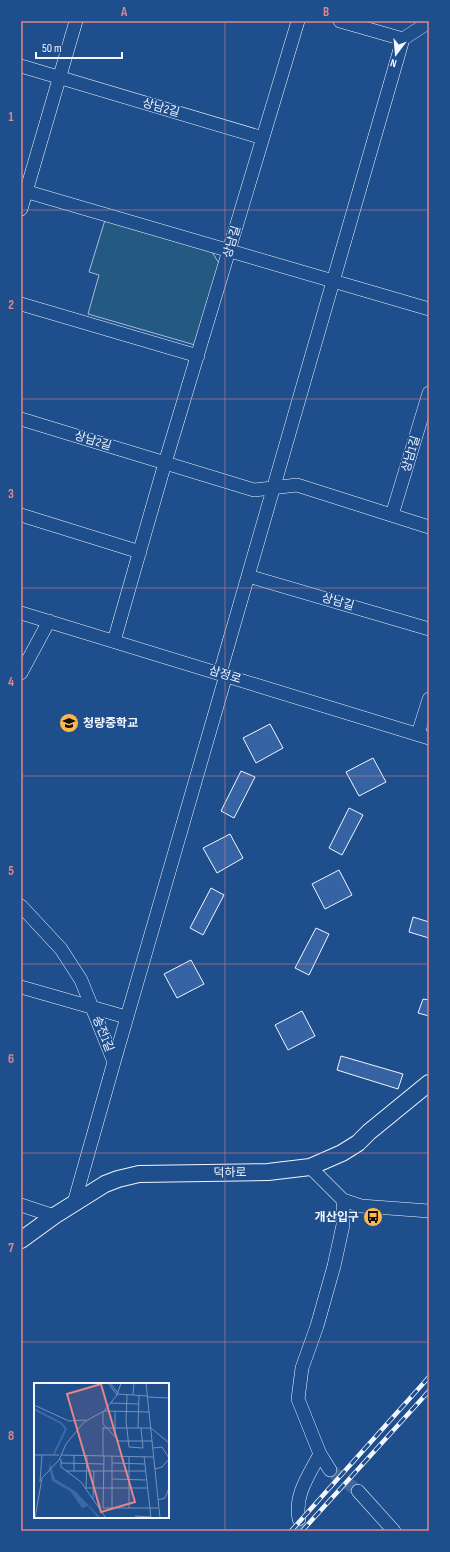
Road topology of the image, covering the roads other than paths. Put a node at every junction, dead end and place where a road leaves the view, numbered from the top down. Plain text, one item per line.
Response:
1 (76, 21) edge
2 (298, 21) edge
3 (340, 21) edge
4 (429, 22) edge
5 (403, 39) junction
6 (21, 66) edge
7 (60, 78) junction
8 (263, 138) junction
9 (24, 191) edge
10 (21, 209) edge
11 (230, 250) junction
12 (333, 280) junction
13 (21, 304) edge
14 (429, 309) edge
15 (198, 356) junction
16 (429, 393) edge
17 (21, 419) edge
18 (166, 463) junction
19 (274, 487) junction
20 (21, 515) edge
21 (392, 516) junction
22 (429, 527) edge
23 (140, 552) junction
24 (248, 576) junction
25 (21, 613) edge
26 (49, 621) junction
27 (429, 629) edge
28 (114, 641) junction
29 (21, 673) edge
30 (223, 674) junction
31 (429, 699) edge
32 (424, 736) edge
33 (21, 906) edge
34 (21, 987) edge
35 (92, 1007) junction
36 (126, 1017) junction
37 (114, 1062) junction
38 (429, 1083) edge
39 (315, 1172) junction
40 (341, 1198) junction
41 (74, 1203) junction
42 (21, 1205) edge
43 (429, 1211) edge
44 (54, 1216) junction
45 (21, 1240) edge
46 (320, 1454) junction
47 (330, 1470) tunnel mouth
48 (358, 1491) tunnel mouth
49 (299, 1519) tunnel mouth
50 (394, 1531) edge

1 - 7 street
2 - 8 street, 상남길
3 - 5 street
4 - 5 street
5 - 12 street
6 - 7 street, 상남2길
7 - 8 street, 상남2길
7 - 9 street
8 - 11 street, 상남길
9 - 10 street
9 - 11 street
11 - 12 street
11 - 15 street, 상남길
12 - 14 street
12 - 19 street
13 - 15 street
15 - 18 street, 상남길
16 - 21 street, 상남1길
17 - 18 street, 상남2길
18 - 19 street
18 - 23 street, 상남길
19 - 21 street
19 - 24 street
20 - 23 street
21 - 22 street
23 - 28 street, 상남길
24 - 27 street, 상남길
24 - 30 street
25 - 26 street, 삼정로
26 - 28 street, 삼정로
26 - 29 street
28 - 30 street, 삼정로
30 - 32 street, 삼정로
30 - 36 street
31 - 32 street
33 - 35 street, 송전1길
34 - 35 street
35 - 36 street
35 - 37 street, 송전1길
36 - 37 street
37 - 41 street, 송전1길
38 - 39 main road, 덕하로
39 - 40 street
39 - 41 main road, 덕하로
40 - 43 street
40 - 46 street
41 - 44 main road, 덕하로
42 - 44 street
44 - 45 main road, 덕하로
46 - 47 street
46 - 49 street
48 - 50 street

